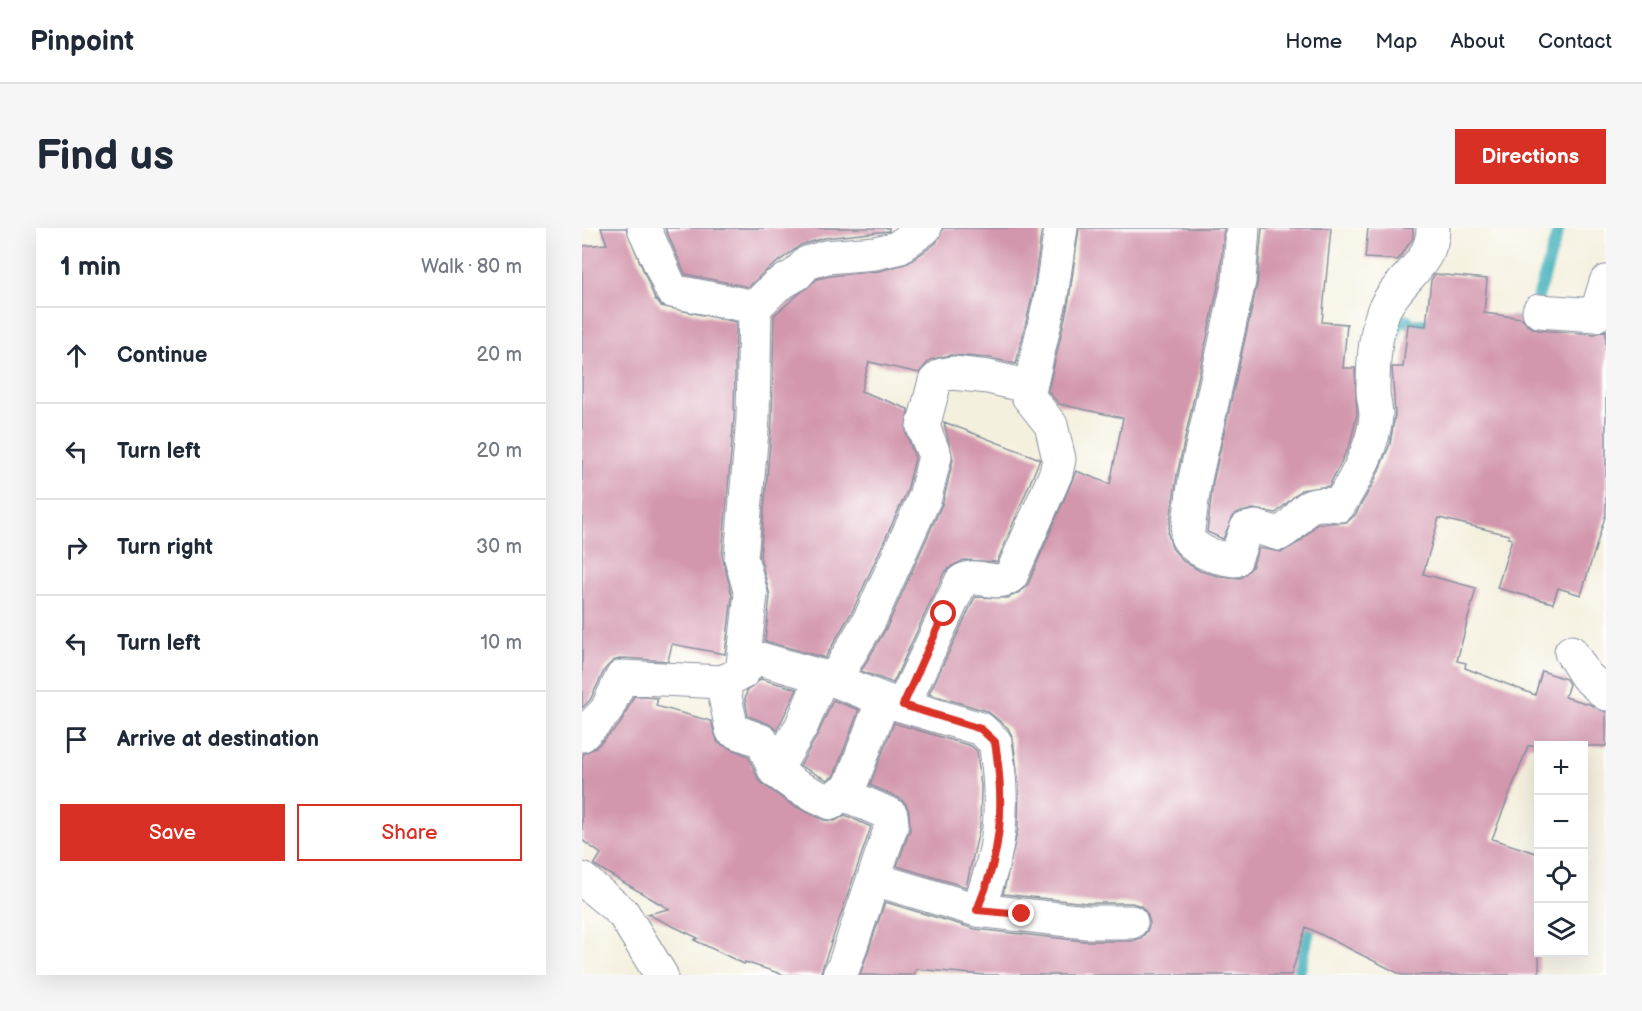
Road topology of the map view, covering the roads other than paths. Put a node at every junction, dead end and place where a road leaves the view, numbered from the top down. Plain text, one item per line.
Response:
1 (644, 228) edge
2 (925, 228) edge
3 (1061, 228) edge
4 (1243, 228) edge
5 (1434, 228) edge
6 (1606, 282) edge
7 (755, 307) junction
8 (1539, 311) dead end
9 (1030, 387) junction
10 (1571, 652) dead end
11 (732, 677) junction
12 (828, 678) junction
13 (1606, 694) edge
14 (894, 702) junction
15 (582, 735) edge
16 (775, 771) junction
17 (846, 795) junction
18 (582, 879) edge
19 (874, 879) junction
20 (977, 910) junction
21 (1131, 922) dead end
22 (661, 975) edge
23 (839, 975) edge

1 - 7 street
2 - 7 street
3 - 9 street
4 - 5 street
6 - 8 street
7 - 11 street
9 - 12 street
9 - 14 street
10 - 13 street
11 - 12 street
11 - 15 street
11 - 16 street
12 - 14 street
12 - 16 street
14 - 17 street
14 - 20 street
16 - 17 street
17 - 19 street
18 - 22 street
19 - 20 street
19 - 23 street
20 - 21 street

